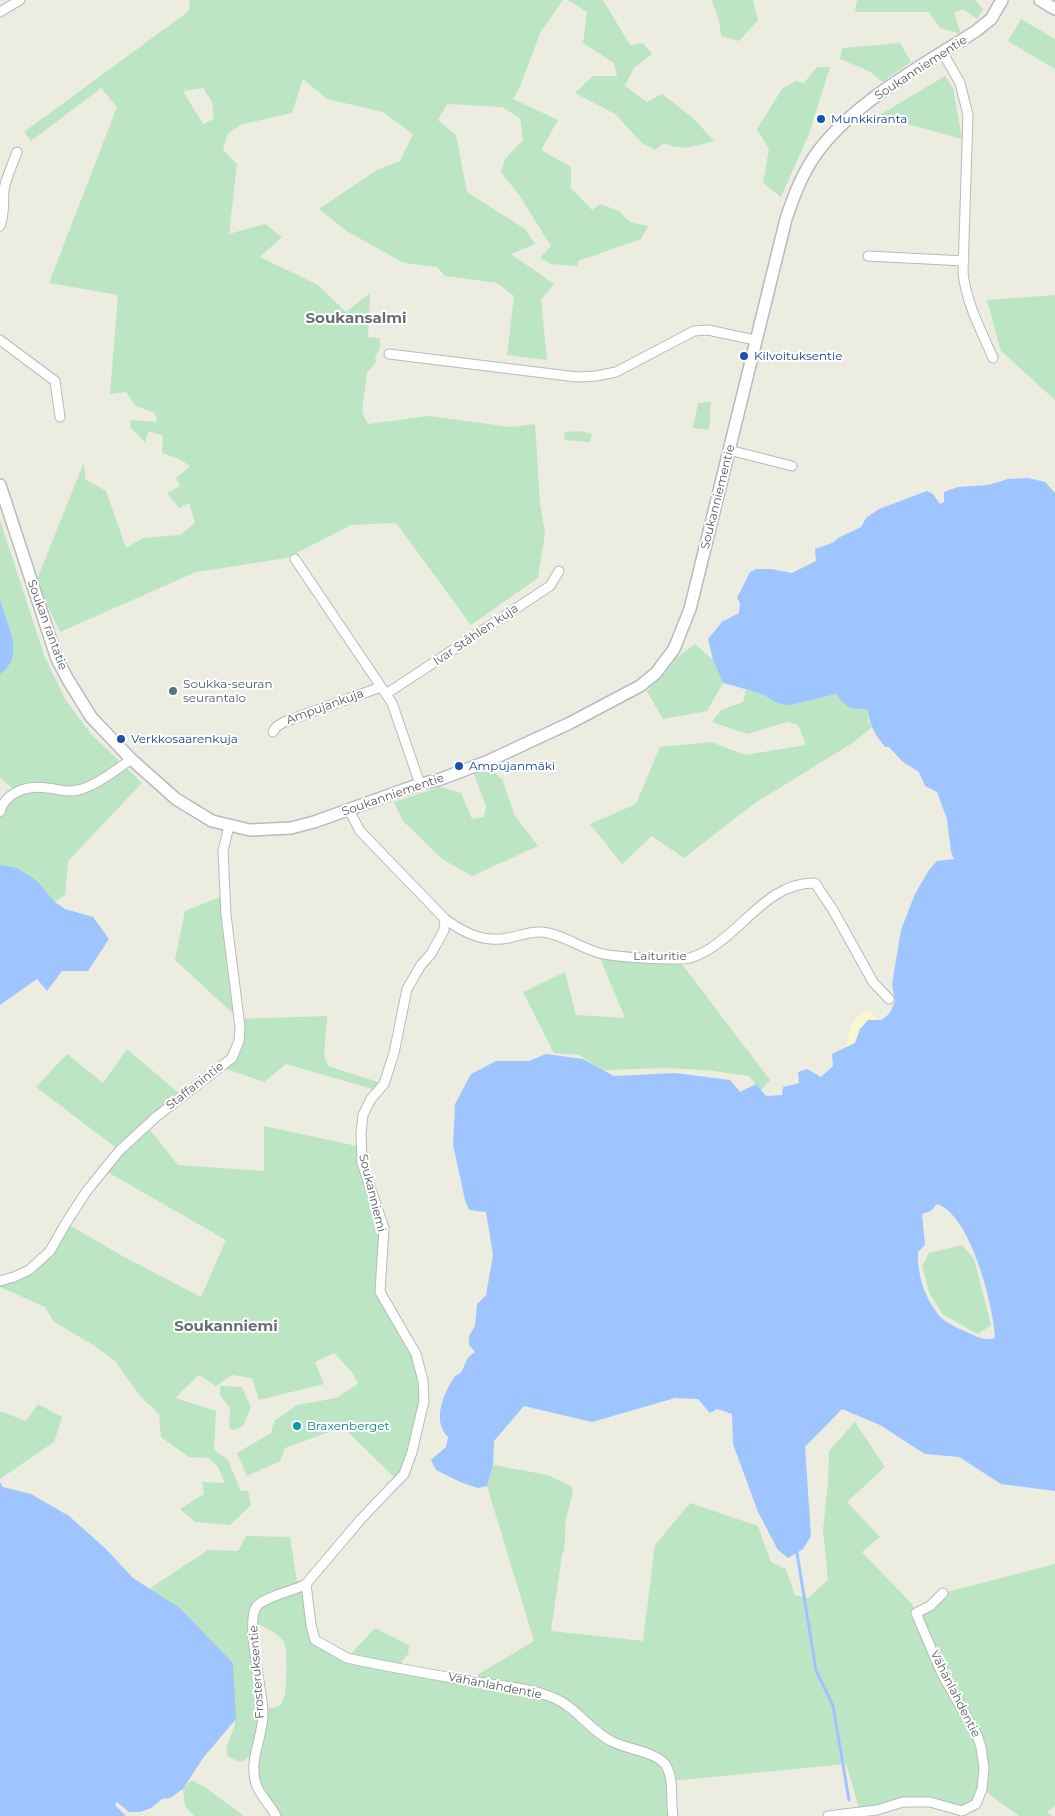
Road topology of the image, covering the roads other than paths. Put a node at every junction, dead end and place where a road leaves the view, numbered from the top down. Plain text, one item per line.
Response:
1 (20, 0) edge
2 (1002, 0) edge
3 (1040, 0) edge
4 (1055, 9) edge
5 (0, 12) edge
6 (944, 53) junction
7 (18, 152) dead end
8 (0, 226) edge
9 (868, 256) dead end
10 (964, 261) junction
11 (0, 340) edge
12 (755, 340) junction
13 (388, 354) dead end
14 (993, 358) dead end
15 (60, 418) dead end
16 (729, 450) junction
17 (792, 466) dead end
18 (0, 485) edge
19 (295, 559) dead end
20 (559, 571) dead end
21 (384, 690) junction
22 (273, 732) dead end
23 (131, 759) junction
24 (420, 784) junction
25 (349, 810) junction
26 (0, 812) edge
27 (228, 826) junction
28 (276, 830) joint
29 (445, 919) junction
30 (889, 999) dead end
31 (0, 1281) edge
32 (306, 1584) junction
33 (943, 1593) dead end
34 (912, 1604) dead end
35 (916, 1613) junction
36 (877, 1813) edge
37 (276, 1816) edge
38 (673, 1816) edge
39 (828, 1816) edge

1 - 5 street
2 - 6 street, Soukanniementie
3 - 4 street
6 - 10 street
6 - 12 street, Soukanniementie
7 - 8 street
9 - 10 street
10 - 14 street
11 - 15 street
12 - 13 street
12 - 16 street, Soukanniementie
16 - 17 street
16 - 24 street, Soukanniementie
18 - 23 street, Soukan rantatie
19 - 21 street
20 - 21 street, Ivar Ståhlen kuja
21 - 22 street, Ampujankuja
21 - 24 street
23 - 26 street
23 - 27 street, Soukan rantatie
24 - 25 street, Soukanniementie
25 - 28 street, Soukanniementie
25 - 29 street
27 - 28 street, Soukan rantatie
27 - 31 street, Staffanintie
29 - 30 street, Laituritie
29 - 32 street, Soukanniemi
32 - 37 street, Frosteruksentie
32 - 38 street, Vähänlahdentie
33 - 35 street
34 - 35 street, Vähänlahdentie
35 - 36 street, Vähänlahdentie
36 - 39 street, Vähänlahdentie

